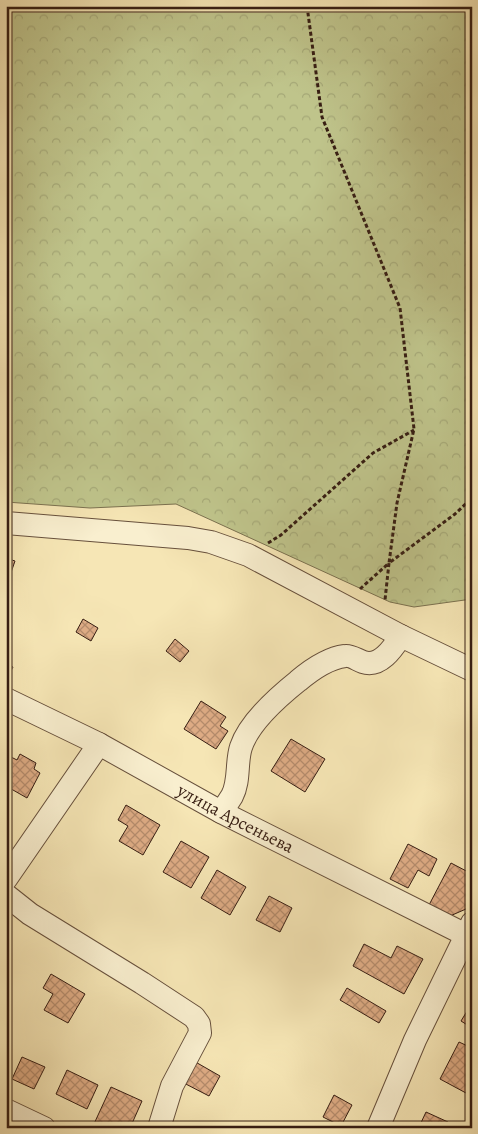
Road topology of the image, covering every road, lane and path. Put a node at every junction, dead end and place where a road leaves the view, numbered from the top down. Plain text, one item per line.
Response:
1 (307, 6) edge
2 (414, 430) junction
3 (472, 498) edge
4 (6, 523) edge
5 (248, 555) junction
6 (389, 563) junction
7 (360, 589) dead end
8 (386, 600) dead end
9 (402, 636) junction
10 (472, 670) edge
11 (6, 699) edge
12 (99, 744) junction
13 (221, 812) junction
14 (6, 880) edge
15 (6, 896) edge
16 (469, 929) edge
17 (6, 1110) edge
18 (44, 1128) edge
19 (159, 1128) edge
20 (378, 1128) edge

1 - 2 path
2 - 5 path
2 - 6 path
3 - 6 path
4 - 5 street
5 - 9 street
6 - 7 path
6 - 8 path
9 - 10 street
9 - 13 street
11 - 12 street, улица Арсеньева
12 - 13 street, улица Арсеньева
12 - 14 street
13 - 16 street, улица Арсеньева
15 - 19 street
16 - 20 street
17 - 18 street

